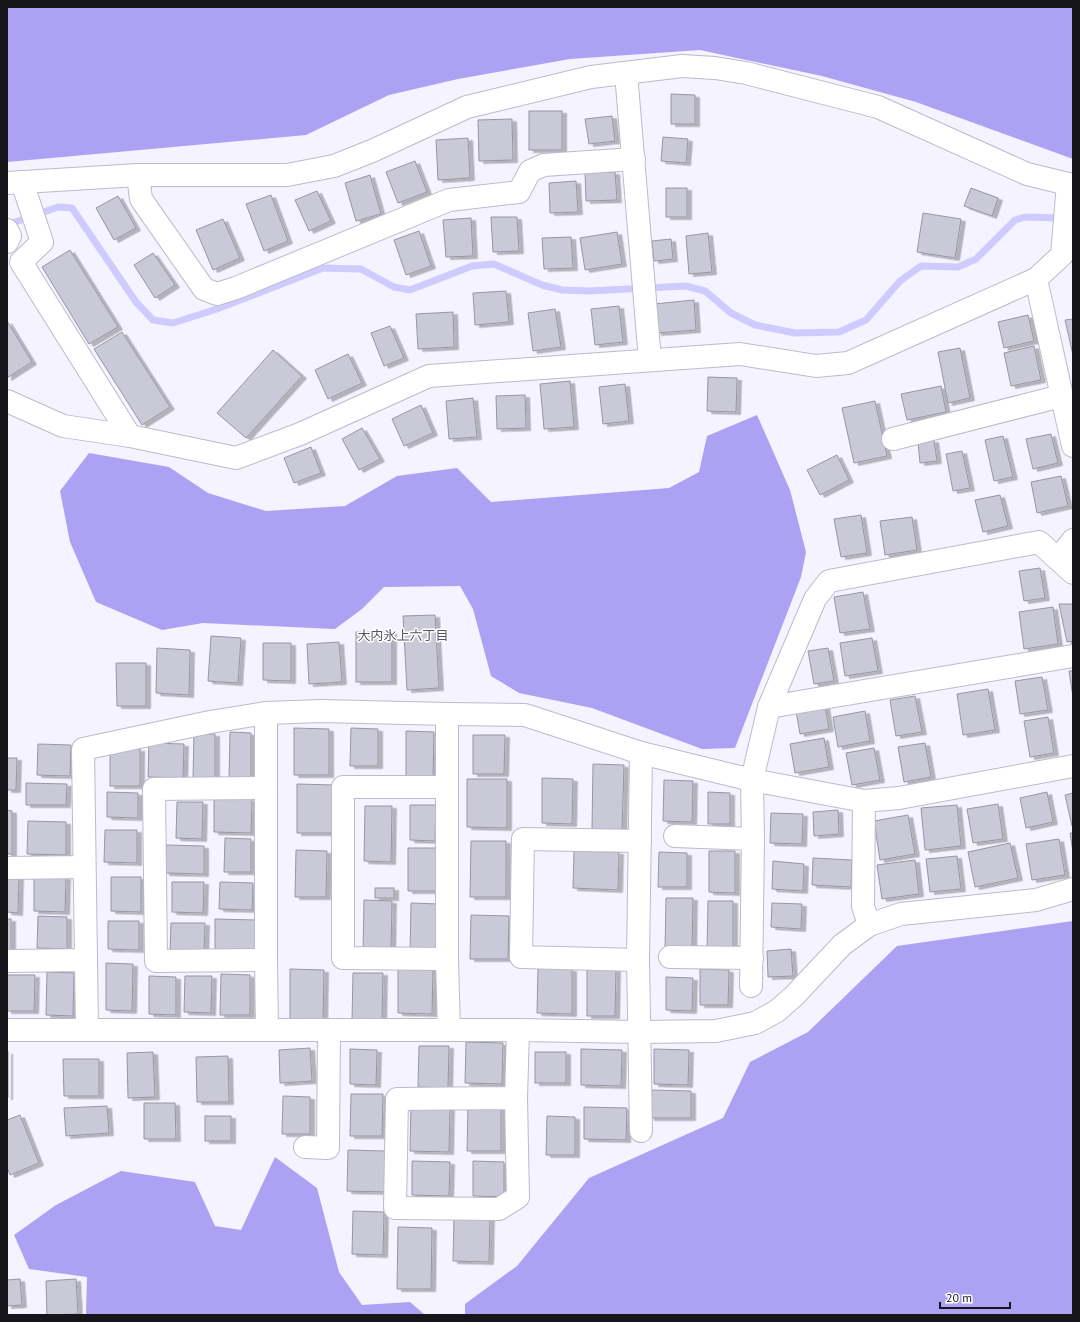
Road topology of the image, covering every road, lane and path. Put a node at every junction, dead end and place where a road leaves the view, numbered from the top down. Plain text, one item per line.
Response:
1 (626, 73) junction
2 (634, 159) junction
3 (138, 175) junction
4 (15, 183) edge
5 (1070, 185) edge
6 (7, 230) edge
7 (7, 242) edge
8 (1036, 279) junction
9 (650, 360) junction
10 (1061, 396) junction
11 (7, 401) edge
12 (130, 436) junction
13 (893, 439) dead end
14 (1073, 446) edge
15 (1073, 540) edge
16 (1065, 566) edge
17 (1073, 656) edge
18 (769, 707) junction
19 (266, 713) junction
20 (447, 714) junction
21 (641, 753) junction
22 (1073, 766) edge
23 (752, 780) junction
24 (447, 787) junction
25 (266, 788) junction
26 (864, 801) junction
27 (675, 836) dead end
28 (753, 838) junction
29 (640, 841) junction
30 (84, 867) junction
31 (7, 868) edge
32 (1073, 890) edge
33 (869, 925) junction
34 (670, 956) dead end
35 (752, 958) junction
36 (447, 959) junction
37 (86, 960) junction
38 (266, 960) junction
39 (638, 960) junction
40 (7, 961) edge
41 (751, 986) dead end
42 (7, 1030) edge
43 (87, 1030) junction
44 (267, 1030) junction
45 (329, 1030) junction
46 (449, 1030) junction
47 (518, 1030) junction
48 (640, 1032) junction
49 (516, 1098) junction
50 (641, 1131) dead end
51 (305, 1147) dead end

1 - 2 street
1 - 3 street
1 - 5 street
2 - 3 street
2 - 9 street
3 - 4 street
4 - 12 street
5 - 8 street
6 - 7 street
8 - 9 street
8 - 10 street
9 - 12 street
10 - 13 street
10 - 14 street
11 - 12 street
15 - 16 street
16 - 18 street
17 - 18 street
18 - 23 street
19 - 20 street
19 - 25 street
19 - 30 street
20 - 21 street
20 - 24 street
21 - 23 street
21 - 29 street
22 - 26 street
23 - 26 street
23 - 28 street
24 - 36 street
24 - 36 street
25 - 38 street
25 - 38 street
26 - 33 street
27 - 28 street
28 - 35 street
29 - 39 street
29 - 39 street
30 - 31 street
30 - 37 street
32 - 33 street
33 - 48 street
34 - 35 street
35 - 41 street
36 - 46 street
37 - 40 street
37 - 43 street
38 - 44 street
39 - 48 street
42 - 43 street
43 - 44 street
44 - 45 street
45 - 46 street
45 - 51 street
46 - 47 street
47 - 48 street
47 - 49 street
48 - 50 street
49 - 49 street

